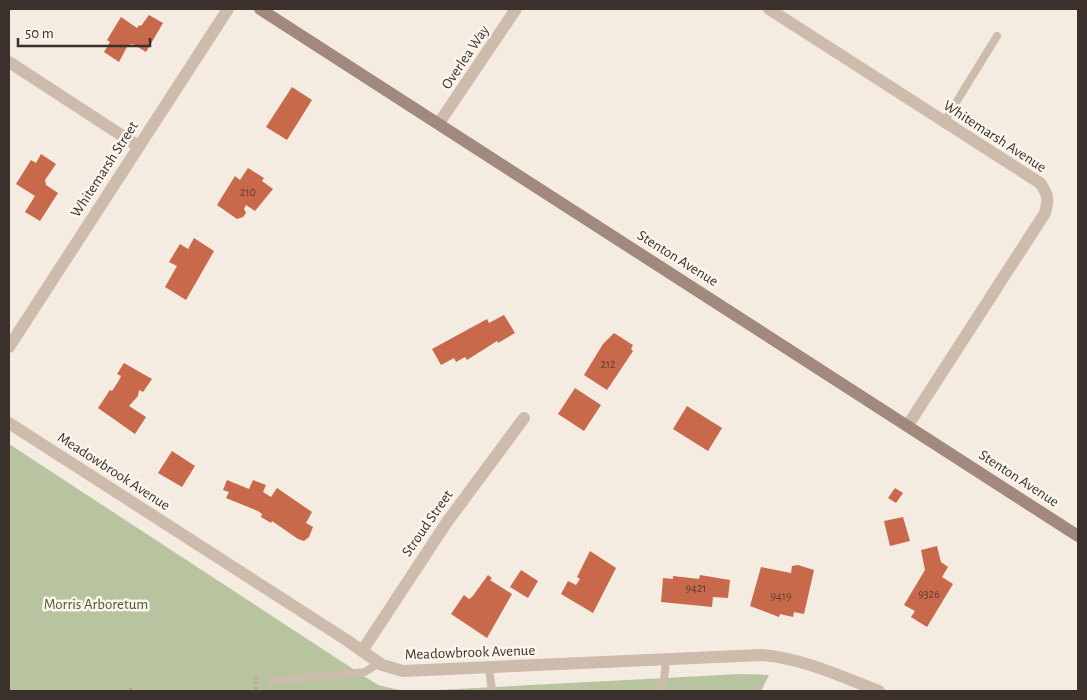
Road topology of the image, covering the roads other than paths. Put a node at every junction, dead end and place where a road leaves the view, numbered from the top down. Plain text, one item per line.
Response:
1 (228, 9) edge
2 (260, 9) edge
3 (516, 9) edge
4 (769, 9) edge
5 (997, 36) dead end
6 (9, 62) edge
7 (944, 122) junction
8 (439, 123) junction
9 (138, 146) junction
10 (9, 347) edge
11 (524, 418) dead end
12 (9, 423) edge
13 (908, 425) junction
14 (1078, 536) edge
15 (362, 651) junction
16 (666, 660) junction
17 (379, 663) junction
18 (489, 669) junction
19 (272, 681) dead end
20 (492, 691) edge
21 (657, 691) edge
22 (879, 691) edge

1 - 9 street, Whitemarsh Street
2 - 8 street, Stenton Avenue
3 - 8 street, Overlea Way
4 - 7 street, Whitemarsh Avenue
5 - 7 lane
6 - 9 street
7 - 13 street, Whitemarsh Avenue
8 - 13 street, Stenton Avenue
9 - 10 street, Whitemarsh Street
11 - 15 street, Stroud Street
12 - 15 street, Meadowbrook Avenue
13 - 14 street, Stenton Avenue
15 - 17 street, Meadowbrook Avenue
16 - 18 street, Meadowbrook Avenue
16 - 21 lane
16 - 22 street, Meadowbrook Avenue
17 - 18 street, Meadowbrook Avenue
17 - 19 lane
18 - 20 lane

